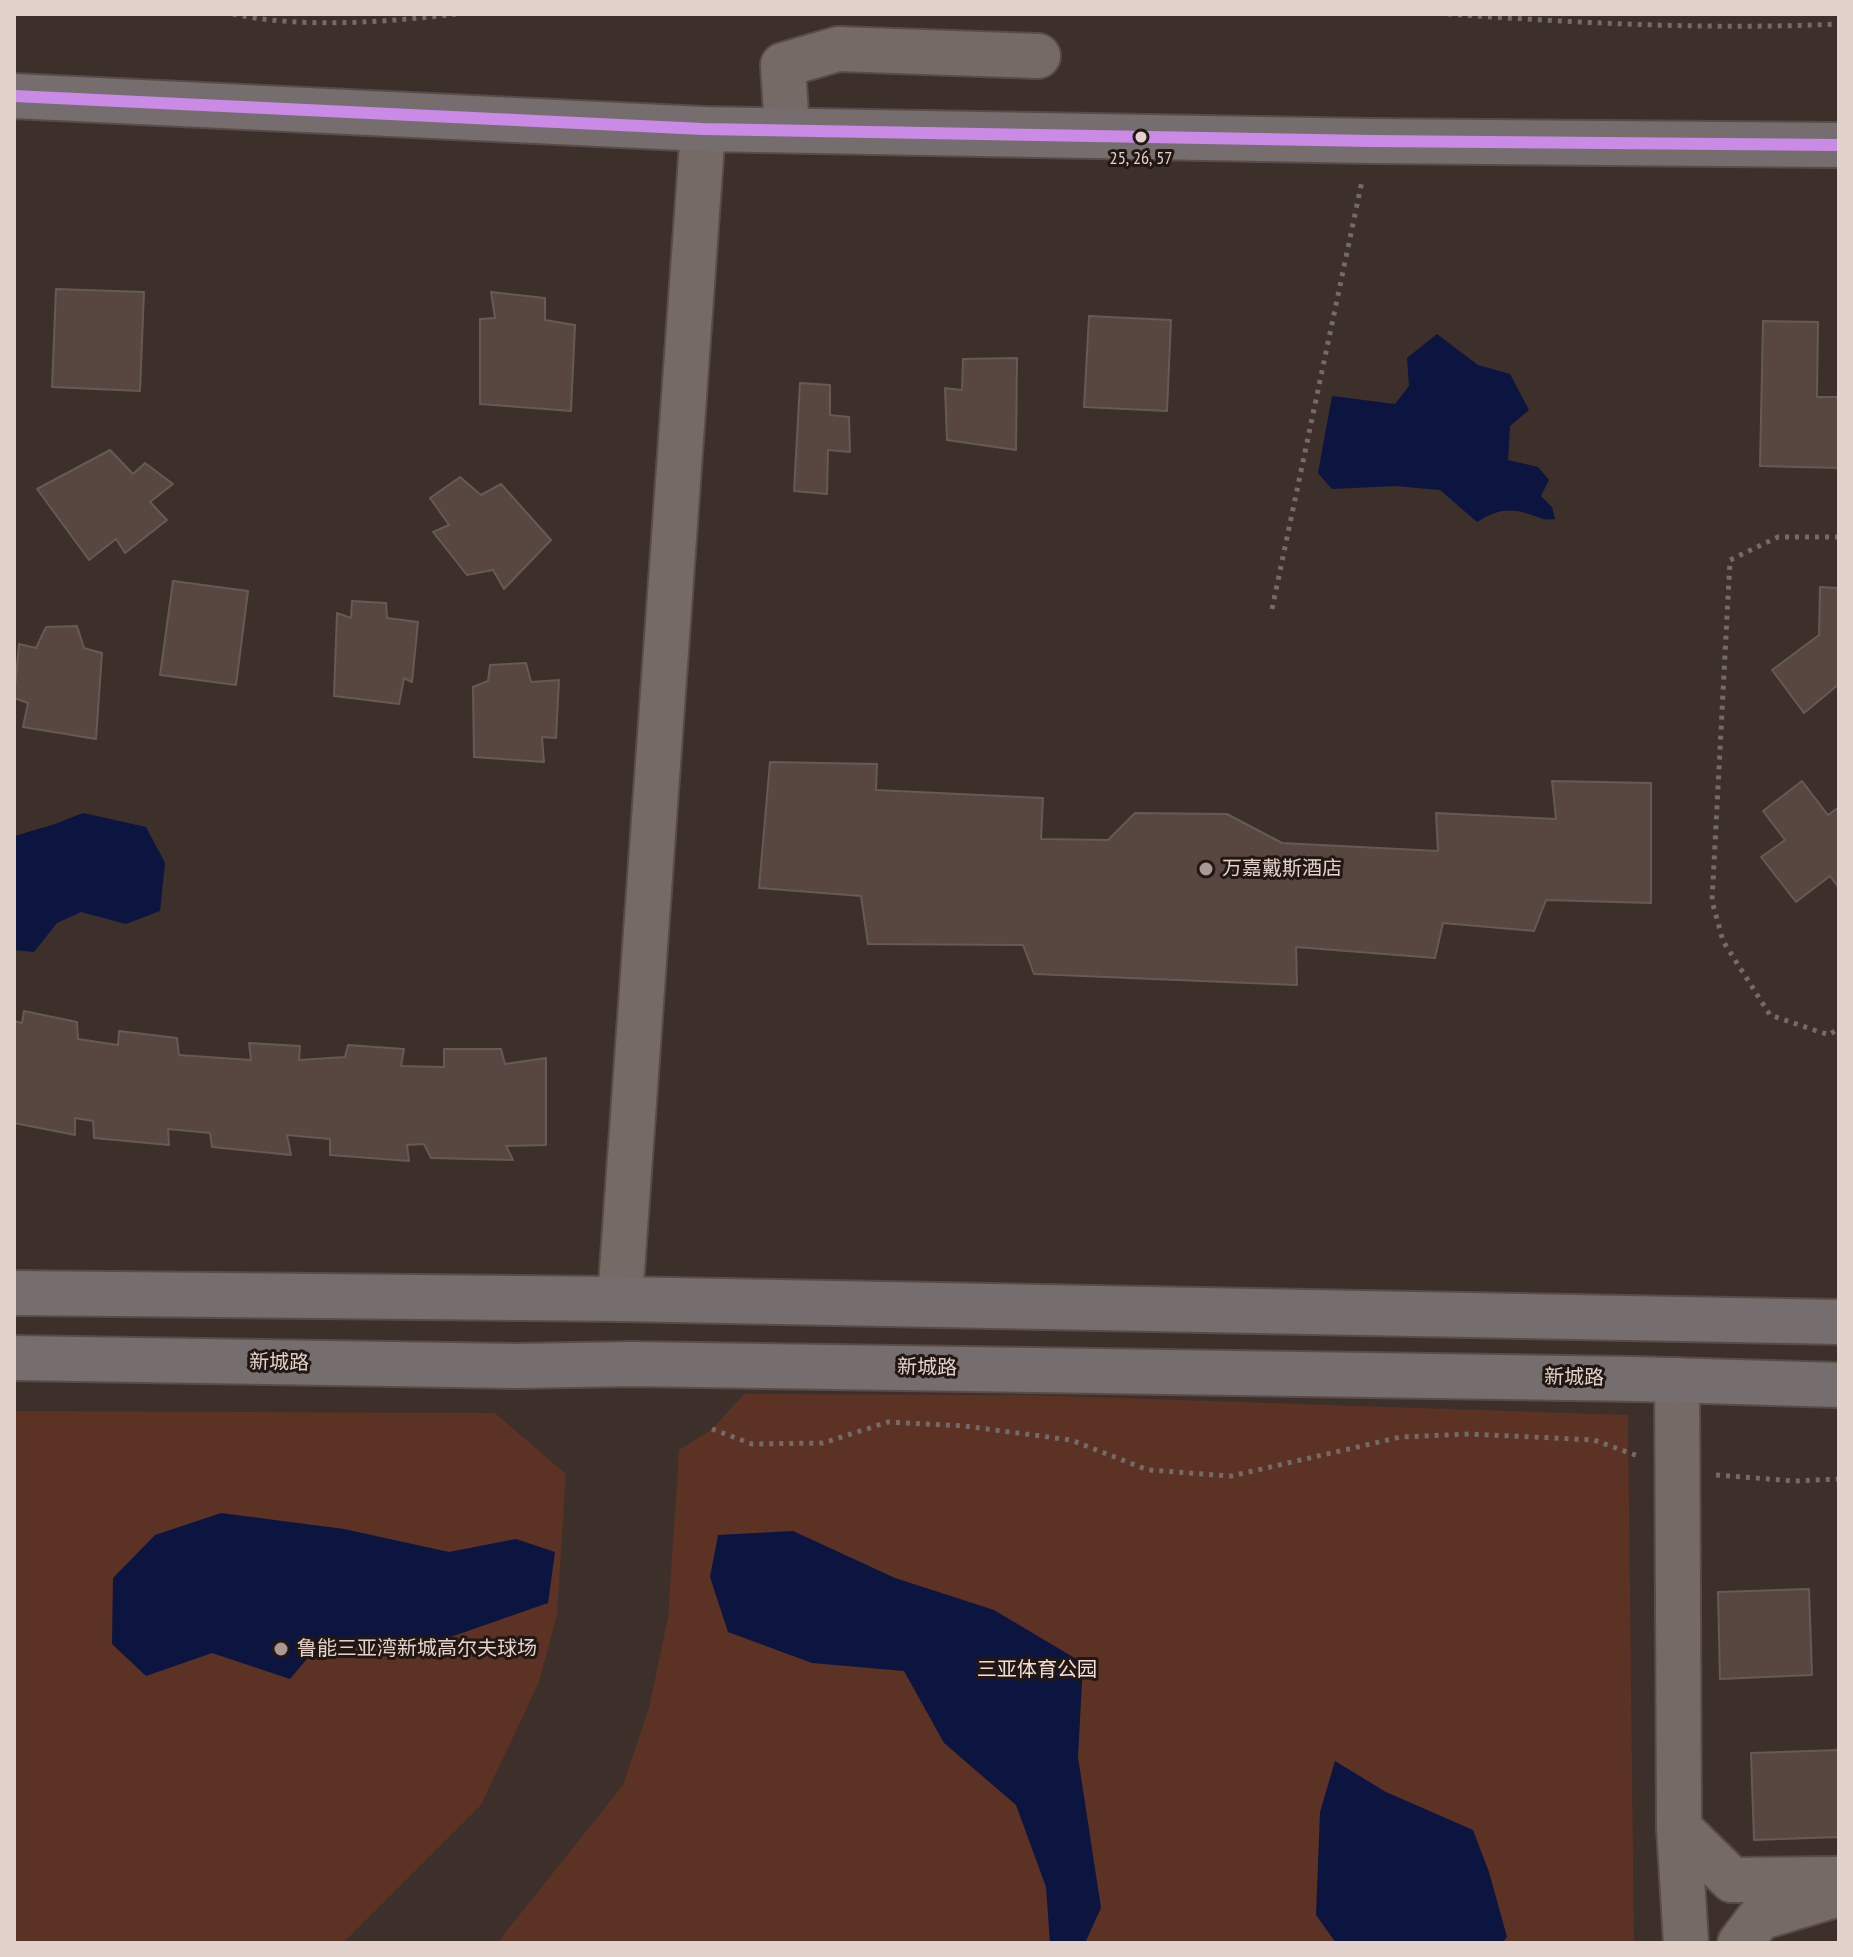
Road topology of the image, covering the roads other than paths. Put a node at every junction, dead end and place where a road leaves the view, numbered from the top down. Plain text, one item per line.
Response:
1 (1038, 56) dead end
2 (14, 96) edge
3 (703, 129) junction
4 (787, 130) junction
5 (1839, 145) edge
6 (14, 1293) edge
7 (620, 1299) junction
8 (1839, 1322) edge
9 (14, 1358) edge
10 (1677, 1380) junction
11 (1839, 1385) edge
12 (1679, 1828) junction
13 (1839, 1879) edge
14 (1839, 1894) edge
15 (1686, 1943) edge
16 (1740, 1943) edge

1 - 4 street
2 - 3 main road
3 - 4 main road
3 - 7 street
4 - 5 main road
6 - 7 main road
7 - 8 main road
9 - 10 main road, 新城路
10 - 11 main road, 新城路
10 - 12 street
12 - 13 street
12 - 15 street
14 - 16 street

